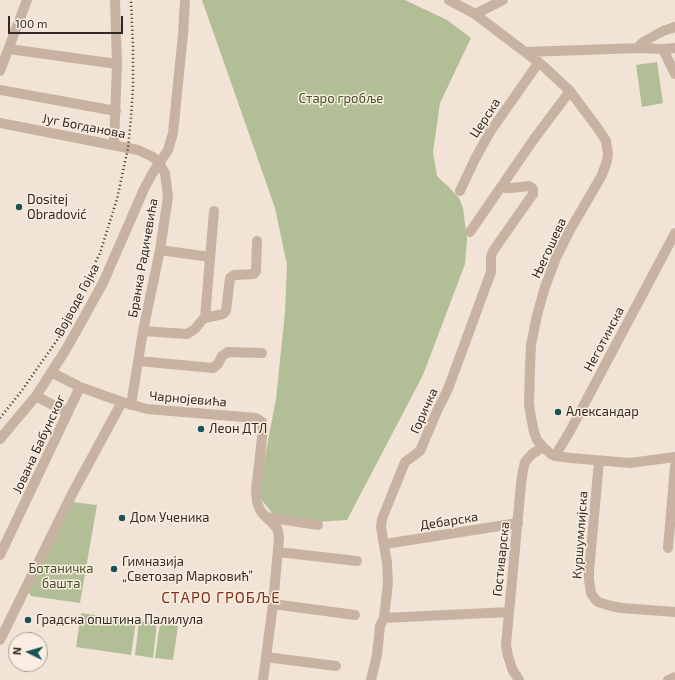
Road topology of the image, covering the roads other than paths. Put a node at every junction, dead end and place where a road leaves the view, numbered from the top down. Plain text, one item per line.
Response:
1 (27, 0) edge
2 (115, 0) edge
3 (185, 0) edge
4 (449, 0) edge
5 (503, 0) edge
6 (475, 14) junction
7 (675, 26) edge
8 (8, 48) junction
9 (640, 48) junction
10 (675, 48) edge
11 (663, 49) junction
12 (525, 52) junction
13 (538, 62) junction
14 (117, 64) junction
15 (0, 71) edge
16 (675, 74) edge
17 (0, 90) edge
18 (570, 91) junction
19 (116, 111) junction
20 (0, 123) edge
21 (114, 145) junction
22 (159, 163) junction
23 (502, 186) junction
24 (460, 191) dead end
25 (214, 211) dead end
26 (470, 232) dead end
27 (675, 233) edge
28 (257, 241) dead end
29 (160, 250) junction
30 (210, 257) junction
31 (205, 318) junction
32 (143, 331) junction
33 (262, 353) dead end
34 (138, 361) junction
35 (52, 372) junction
36 (80, 386) junction
37 (36, 396) junction
38 (127, 403) junction
39 (68, 413) junction
40 (0, 438) edge
41 (543, 447) junction
42 (555, 456) junction
43 (675, 457) edge
44 (599, 461) junction
45 (675, 466) edge
46 (266, 517) junction
47 (518, 523) junction
48 (318, 525) dead end
49 (385, 544) junction
50 (668, 548) dead end
51 (278, 552) junction
52 (0, 555) edge
53 (357, 561) dead end
54 (273, 604) junction
55 (509, 612) junction
56 (675, 612) edge
57 (355, 615) dead end
58 (384, 618) junction
59 (0, 640) edge
60 (266, 657) junction
61 (336, 666) dead end
62 (675, 677) edge
63 (263, 680) edge
64 (371, 680) edge
65 (519, 680) edge
66 (668, 680) edge

1 - 8 street
2 - 14 street
3 - 22 street
4 - 6 street, Његошева
5 - 6 street
6 - 12 street, Његошева
7 - 9 street
8 - 14 street
8 - 15 street
9 - 11 street
9 - 12 street
10 - 11 street
11 - 16 street
12 - 13 street, Његошева
13 - 18 street, Његошева
13 - 24 street, Церска
14 - 19 street
17 - 19 street
18 - 23 street
18 - 41 street, Његошева
19 - 21 street
20 - 21 street, Југ Богданова
21 - 22 street, Југ Богданова
22 - 29 street, Бранка Радичевића
22 - 35 street, Војводе Гојка
23 - 26 street
23 - 49 street, Горичка
25 - 30 street
27 - 42 street, Неготинска
28 - 31 street
29 - 30 street
29 - 32 street, Бранка Радичевића
30 - 31 street
31 - 32 street
32 - 34 street, Бранка Радичевића
33 - 34 street
34 - 38 street, Бранка Радичевића
35 - 36 street, Чарнојевића
35 - 37 street, Војводе Гојка
36 - 38 street, Чарнојевића
36 - 39 street, Јована Бабунског
37 - 39 street
37 - 40 street, Војводе Гојка
38 - 46 street, Чарнојевића
38 - 59 street, Бранка Радичевића
39 - 52 street, Јована Бабунског
41 - 42 street, Његошева
41 - 47 street, Гостиварска
42 - 44 street
43 - 44 street
44 - 56 street, Куршумлијска
45 - 50 street
46 - 48 street
46 - 51 street
47 - 49 street, Дебарска
47 - 55 street, Гостиварска
49 - 58 street, Горичка
51 - 53 street
51 - 54 street
54 - 57 street
54 - 60 street
55 - 58 street
55 - 65 street, Гостиварска
58 - 64 street, Горичка
60 - 61 street
60 - 63 street
62 - 66 street

